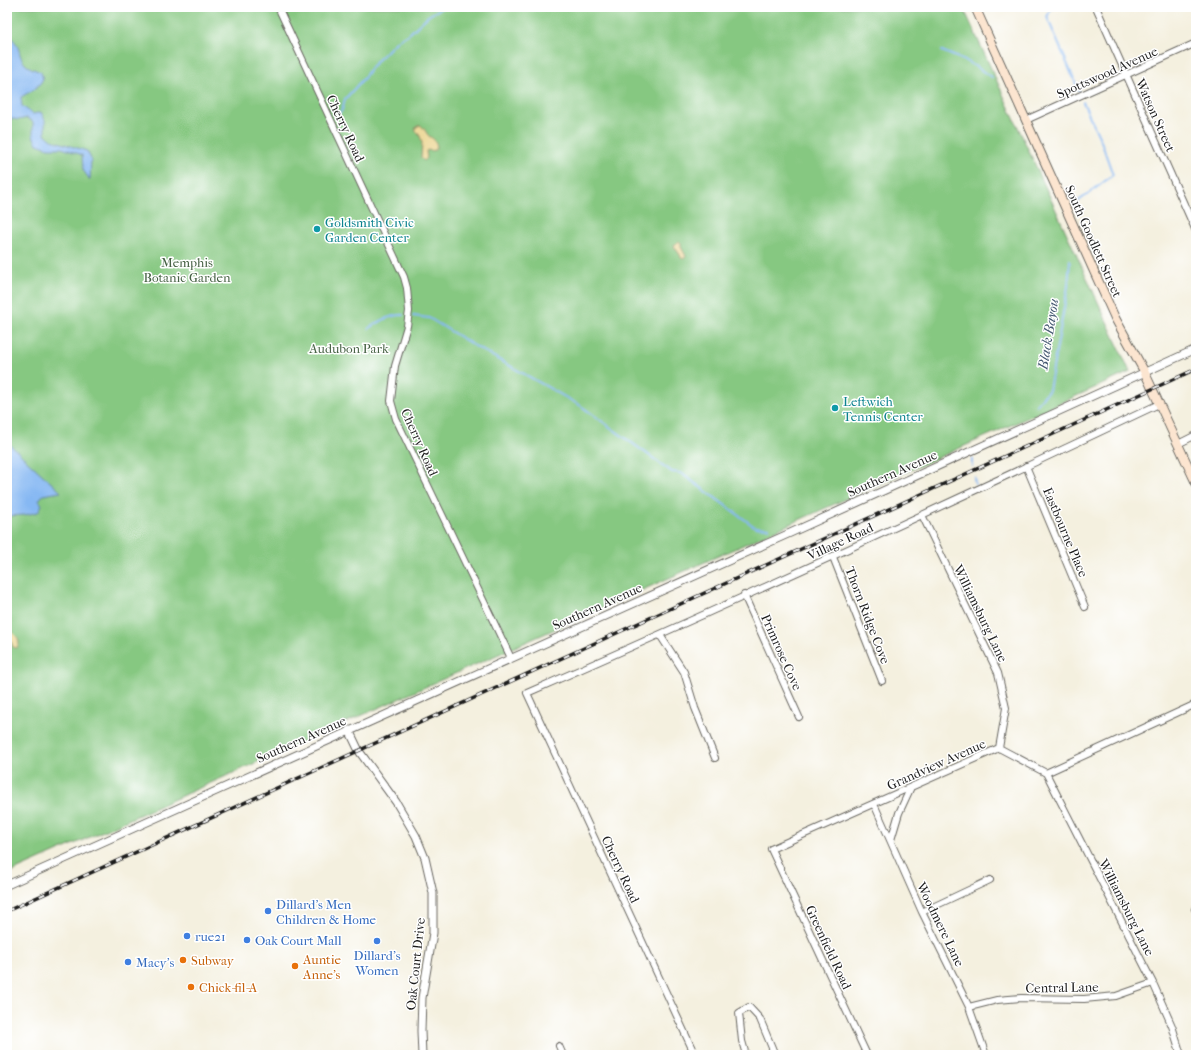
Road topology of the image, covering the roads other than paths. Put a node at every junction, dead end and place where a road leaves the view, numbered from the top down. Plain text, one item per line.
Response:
1 (278, 7) edge
2 (975, 7) edge
3 (1096, 7) edge
4 (1196, 43) edge
5 (1126, 74) junction
6 (1026, 120) junction
7 (1196, 232) edge
8 (1196, 349) edge
9 (1144, 372) junction
10 (1159, 404) junction
11 (1196, 435) edge
12 (1178, 444) junction
13 (1026, 466) junction
14 (1196, 483) edge
15 (922, 515) junction
16 (833, 557) junction
17 (744, 595) junction
18 (1085, 607) dead end
19 (660, 635) junction
20 (510, 658) junction
21 (882, 682) dead end
22 (528, 693) joint
23 (1196, 704) edge
24 (799, 717) dead end
25 (349, 730) junction
26 (999, 748) junction
27 (715, 758) dead end
28 (1046, 773) junction
29 (911, 787) junction
30 (874, 804) junction
31 (890, 840) junction
32 (771, 849) joint
33 (990, 880) dead end
34 (7, 885) edge
35 (922, 912) junction
36 (1153, 983) junction
37 (969, 1006) junction
38 (559, 1046) dead end
39 (422, 1055) edge
40 (563, 1055) edge
41 (695, 1055) edge
42 (746, 1055) edge
43 (775, 1055) edge
44 (867, 1055) edge
45 (986, 1055) edge
46 (1181, 1055) edge

1 - 20 street, Cherry Road
2 - 6 main road, South Goodlett Street
3 - 5 street, Watson Street
4 - 5 street, Spottswood Avenue
5 - 6 street, Spottswood Avenue
5 - 7 street, Watson Street
6 - 9 main road, South Goodlett Street
8 - 9 street, Southern Avenue
9 - 10 main road, South Goodlett Street
9 - 20 street, Southern Avenue
10 - 12 main road, South Goodlett Street
10 - 13 street, Village Road
11 - 12 street
12 - 14 main road, South Goodlett Street
13 - 15 street, Village Road
13 - 18 street, Eastbourne Place
15 - 16 street, Village Road
15 - 26 street, Williamsburg Lane
16 - 17 street, Village Road
16 - 21 street, Thorn Ridge Cove
17 - 19 street, Village Road
17 - 24 street, Primrose Cove
19 - 22 street, Village Road
19 - 27 street
20 - 25 street, Southern Avenue
22 - 41 street, Cherry Road
23 - 28 street
25 - 34 street, Southern Avenue
25 - 39 street, Oak Court Drive
26 - 28 street, Grandview Avenue
26 - 29 street, Grandview Avenue
28 - 36 street, Williamsburg Lane
29 - 30 street, Grandview Avenue
29 - 31 street
30 - 31 street, Woodmere Lane
30 - 32 street, Grandview Avenue
31 - 35 street, Woodmere Lane
32 - 44 street, Greenfield Road
33 - 35 street
35 - 37 street, Woodmere Lane
36 - 37 street, Central Lane
36 - 46 street, Williamsburg Lane
37 - 45 street, Woodmere Lane
38 - 40 street
42 - 43 street

